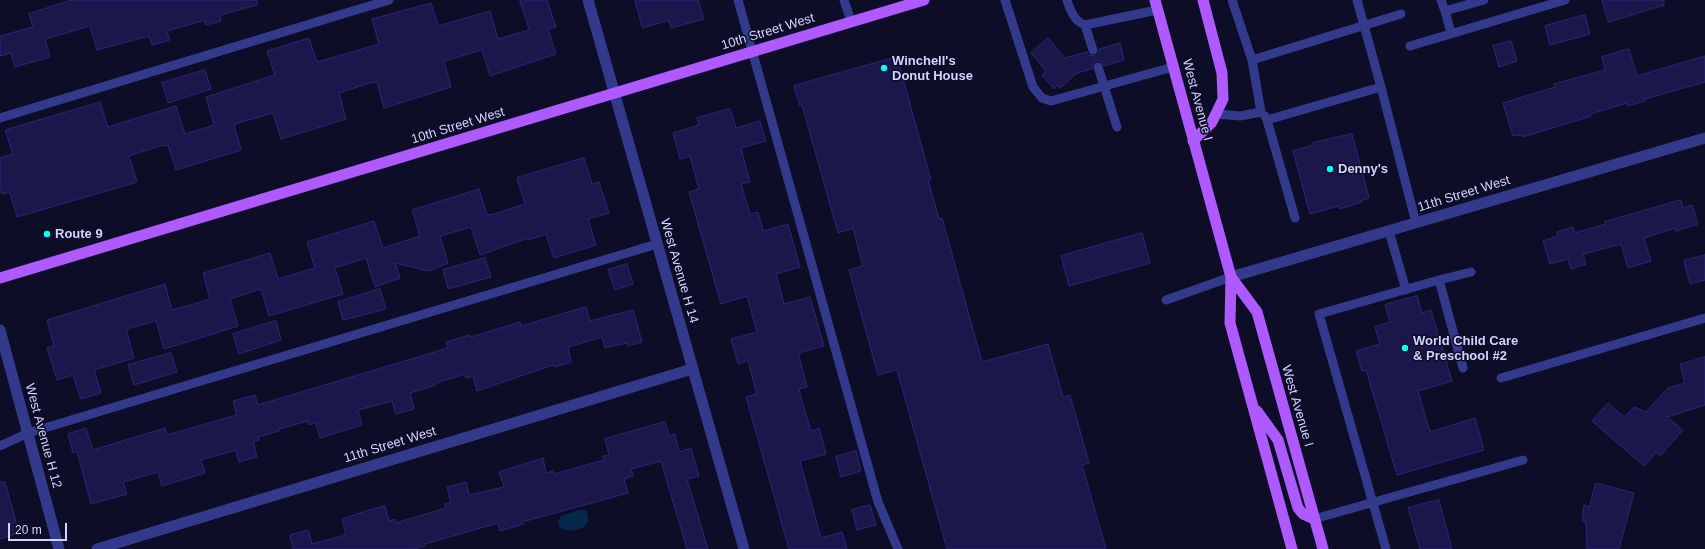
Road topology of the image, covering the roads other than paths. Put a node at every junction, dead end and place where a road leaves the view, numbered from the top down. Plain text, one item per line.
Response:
1 (389, 0) edge
2 (588, 0) edge
3 (738, 0) edge
4 (844, 0) edge
5 (924, 0) edge
6 (1005, 0) edge
7 (1067, 0) edge
8 (1203, 0) edge
9 (1232, 0) edge
10 (1357, 0) edge
11 (1441, 0) edge
12 (1484, 0) edge
13 (1565, 0) edge
14 (904, 3) edge
15 (1538, 4) edge
16 (1156, 5) edge
17 (1445, 11) junction
18 (1401, 14) dead end
19 (851, 22) junction
20 (1085, 25) junction
21 (1364, 26) junction
22 (1451, 33) junction
23 (1410, 46) dead end
24 (1093, 50) dead end
25 (753, 52) junction
26 (1252, 60) junction
27 (1098, 67) dead end
28 (1173, 68) junction
29 (1104, 86) junction
30 (1381, 87) junction
31 (614, 93) junction
32 (1261, 112) junction
33 (1216, 114) junction
34 (0, 118) edge
35 (1267, 120) junction
36 (1117, 127) dead end
37 (1705, 138) edge
38 (1193, 141) junction
39 (1295, 218) dead end
40 (1416, 223) junction
41 (1389, 231) junction
42 (657, 244) junction
43 (1470, 272) dead end
44 (1231, 277) junction
45 (0, 278) edge
46 (1439, 280) junction
47 (1406, 290) junction
48 (1166, 300) dead end
49 (1705, 318) edge
50 (0, 330) edge
51 (1463, 368) dead end
52 (692, 369) junction
53 (1501, 378) dead end
54 (1253, 405) junction
55 (28, 433) junction
56 (0, 446) edge
57 (1523, 460) dead end
58 (1372, 503) junction
59 (1314, 519) junction
60 (59, 549) edge
61 (97, 549) edge
62 (744, 549) edge
63 (898, 549) edge
64 (1292, 549) edge
65 (1323, 549) edge
66 (1386, 549) edge

1 - 34 lane
2 - 31 street, West Avenue H 14
3 - 25 lane
4 - 19 lane
5 - 14 main road, 10th Street West
6 - 29 lane
7 - 20 lane
8 - 33 main road
9 - 26 lane
10 - 21 lane
11 - 17 lane
12 - 17 lane
13 - 15 lane
14 - 19 main road, 10th Street West
15 - 22 lane
16 - 20 lane
16 - 28 main road, West Avenue I
17 - 22 lane
18 - 21 lane
19 - 25 main road, 10th Street West
20 - 24 lane
21 - 26 lane
21 - 30 lane
22 - 23 lane
25 - 31 main road, 10th Street West
25 - 63 lane
26 - 32 lane
27 - 29 lane
28 - 29 lane
28 - 38 main road, West Avenue I
29 - 36 lane
30 - 35 lane
30 - 40 lane
31 - 42 street, West Avenue H 14
31 - 45 main road, 10th Street West
32 - 33 lane
32 - 35 lane
33 - 38 main road
35 - 39 lane
37 - 40 street, 11th Street West
38 - 44 main road, West Avenue I
40 - 41 street, 11th Street West
41 - 44 street, 11th Street West
41 - 47 lane
42 - 52 street, West Avenue H 14
42 - 55 lane
43 - 46 lane
44 - 48 lane
44 - 54 main road, West Avenue I
44 - 59 main road, West Avenue I
46 - 47 lane
46 - 51 lane
47 - 58 lane
49 - 53 lane
50 - 55 street, West Avenue H 12
52 - 61 street, 11th Street West
52 - 62 street, West Avenue H 14
54 - 59 main road
54 - 64 main road, West Avenue I
55 - 56 lane
55 - 60 street, West Avenue H 12
57 - 58 lane
58 - 59 lane
58 - 66 lane
59 - 65 main road, West Avenue I

